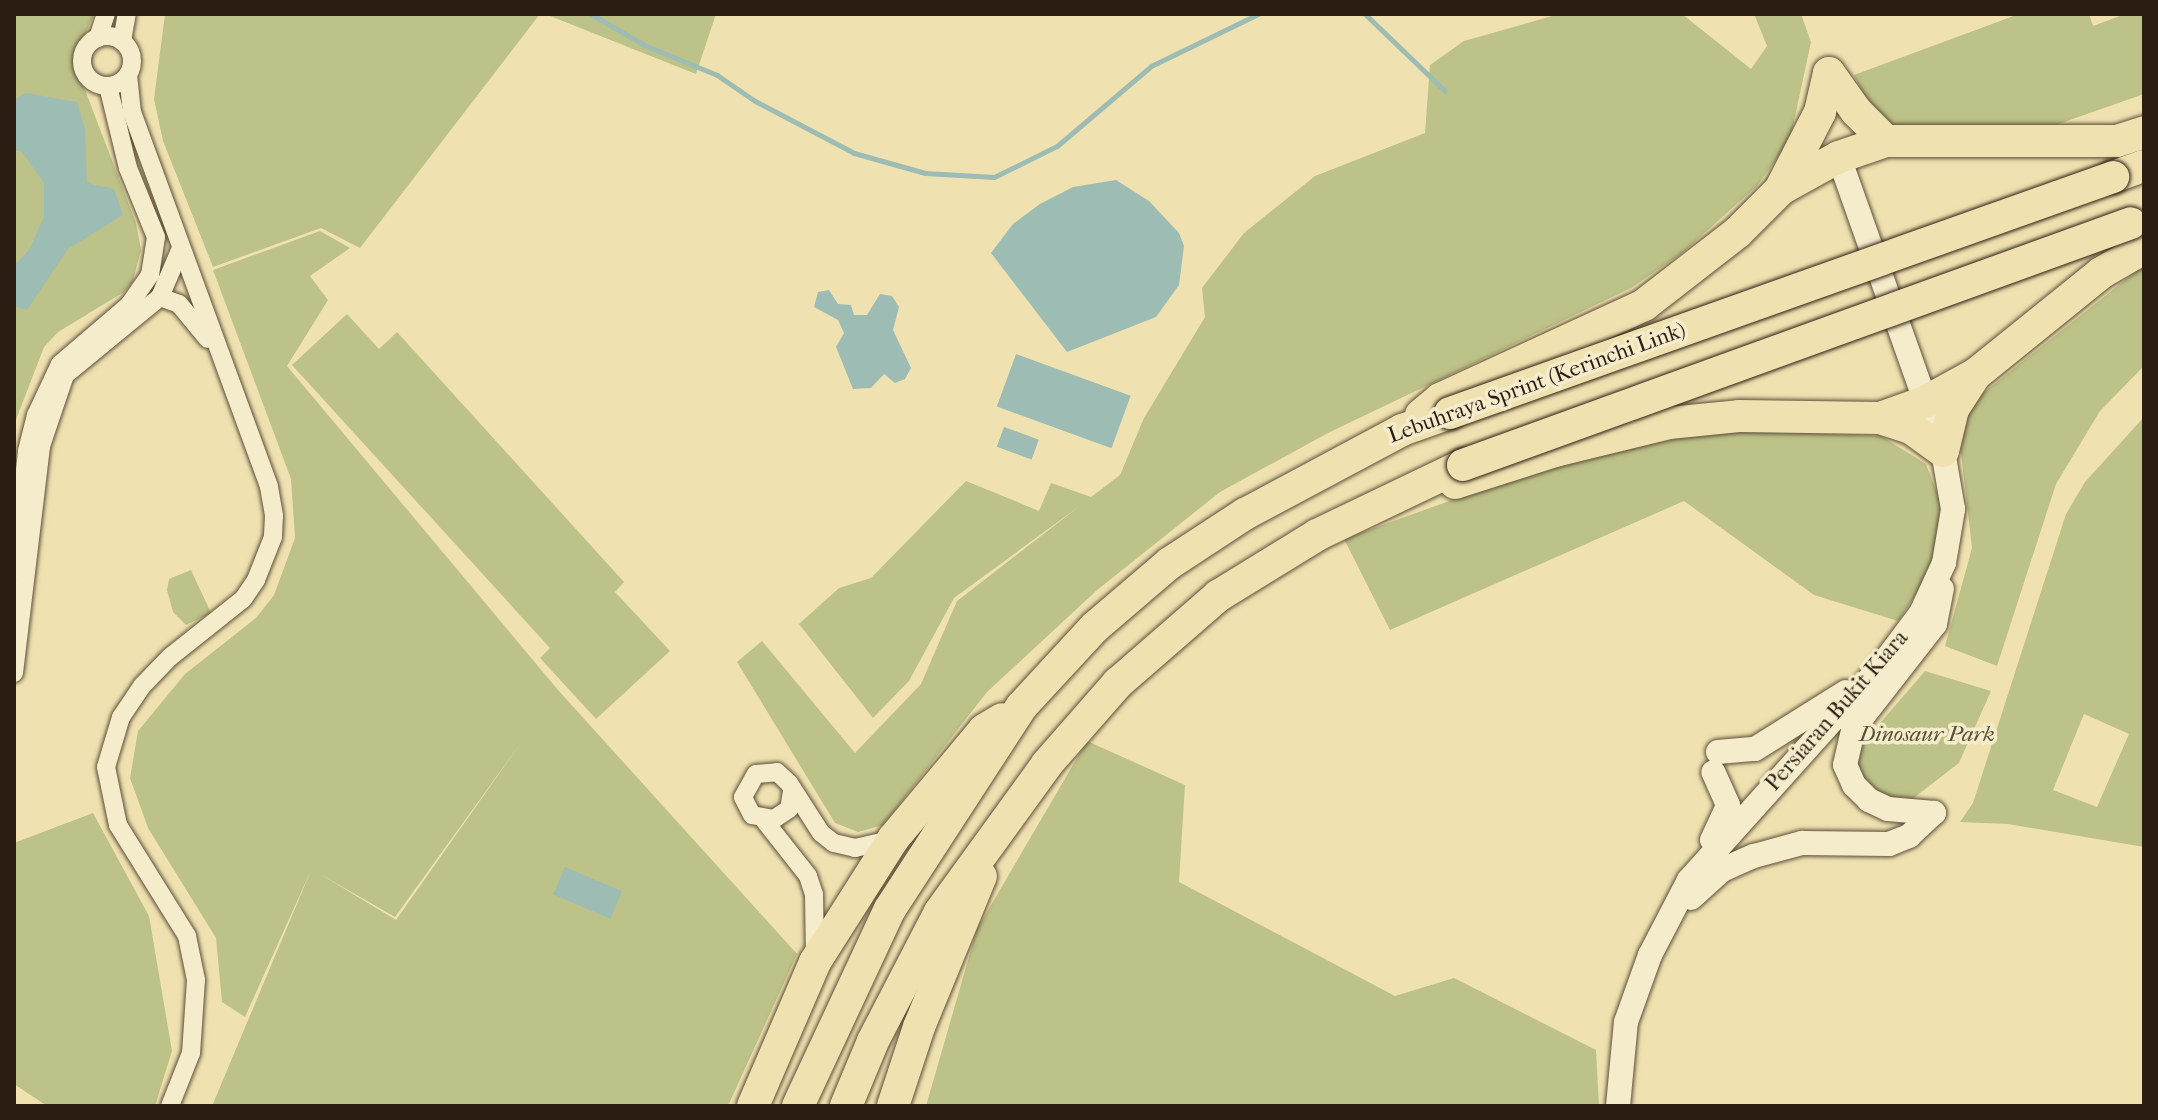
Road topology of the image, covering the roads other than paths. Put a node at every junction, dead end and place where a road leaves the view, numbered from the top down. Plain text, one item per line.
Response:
1 (106, 14) edge
2 (127, 14) edge
3 (98, 38) junction
4 (122, 41) junction
5 (128, 75) junction
6 (108, 86) junction
7 (2144, 132) edge
8 (1886, 141) junction
9 (1839, 157) junction
10 (2144, 166) edge
11 (1781, 189) junction
12 (2140, 230) edge
13 (181, 248) junction
14 (160, 297) junction
15 (222, 357) junction
16 (1976, 374) junction
17 (1925, 402) junction
18 (1880, 418) junction
19 (1402, 430) junction
20 (1943, 451) junction
21 (1317, 535) junction
22 (1944, 563) junction
23 (14, 571) edge
24 (14, 673) edge
25 (1859, 690) junction
26 (1022, 706) junction
27 (1722, 767) junction
28 (792, 791) junction
29 (1750, 812) junction
30 (764, 820) junction
31 (1007, 822) junction
32 (893, 839) junction
33 (1689, 880) junction
34 (1675, 912) junction
35 (815, 962) junction
36 (170, 1106) edge
37 (753, 1106) edge
38 (798, 1106) edge
39 (846, 1106) edge
40 (893, 1106) edge
41 (1618, 1106) edge

1 - 3 street
2 - 4 street
3 - 4 street
3 - 6 street
4 - 5 street
5 - 6 street
5 - 13 street
6 - 23 street
7 - 8 highway
8 - 9 highway
8 - 11 highway
9 - 11 highway
9 - 17 street, Persiaran Bukit Kiara
10 - 19 highway, Lebuhraya Sprint (Kerinchi Link), bridge
11 - 19 highway
12 - 16 highway
12 - 21 highway, bridge
13 - 14 street
13 - 15 street
14 - 15 street
14 - 24 street
15 - 36 street
16 - 17 highway
16 - 20 highway
17 - 18 highway
17 - 20 street, Persiaran Bukit Kiara
18 - 20 highway
18 - 21 highway
19 - 26 highway, Lebuhraya Sprint (Kerinchi Link)
20 - 22 street, Persiaran Bukit Kiara
21 - 31 highway
22 - 25 street, Persiaran Bukit Kiara
22 - 34 street
25 - 27 street
25 - 29 street, Persiaran Bukit Kiara
26 - 32 highway
26 - 38 highway, Lebuhraya Sprint (Kerinchi Link)
27 - 29 street
27 - 33 street
28 - 30 street
28 - 30 street
28 - 32 street
29 - 33 street, Persiaran Bukit Kiara
30 - 35 street
31 - 39 highway
31 - 40 highway
32 - 35 highway
33 - 34 street, Persiaran Bukit Kiara
34 - 41 street, Persiaran Bukit Kiara
35 - 37 highway

